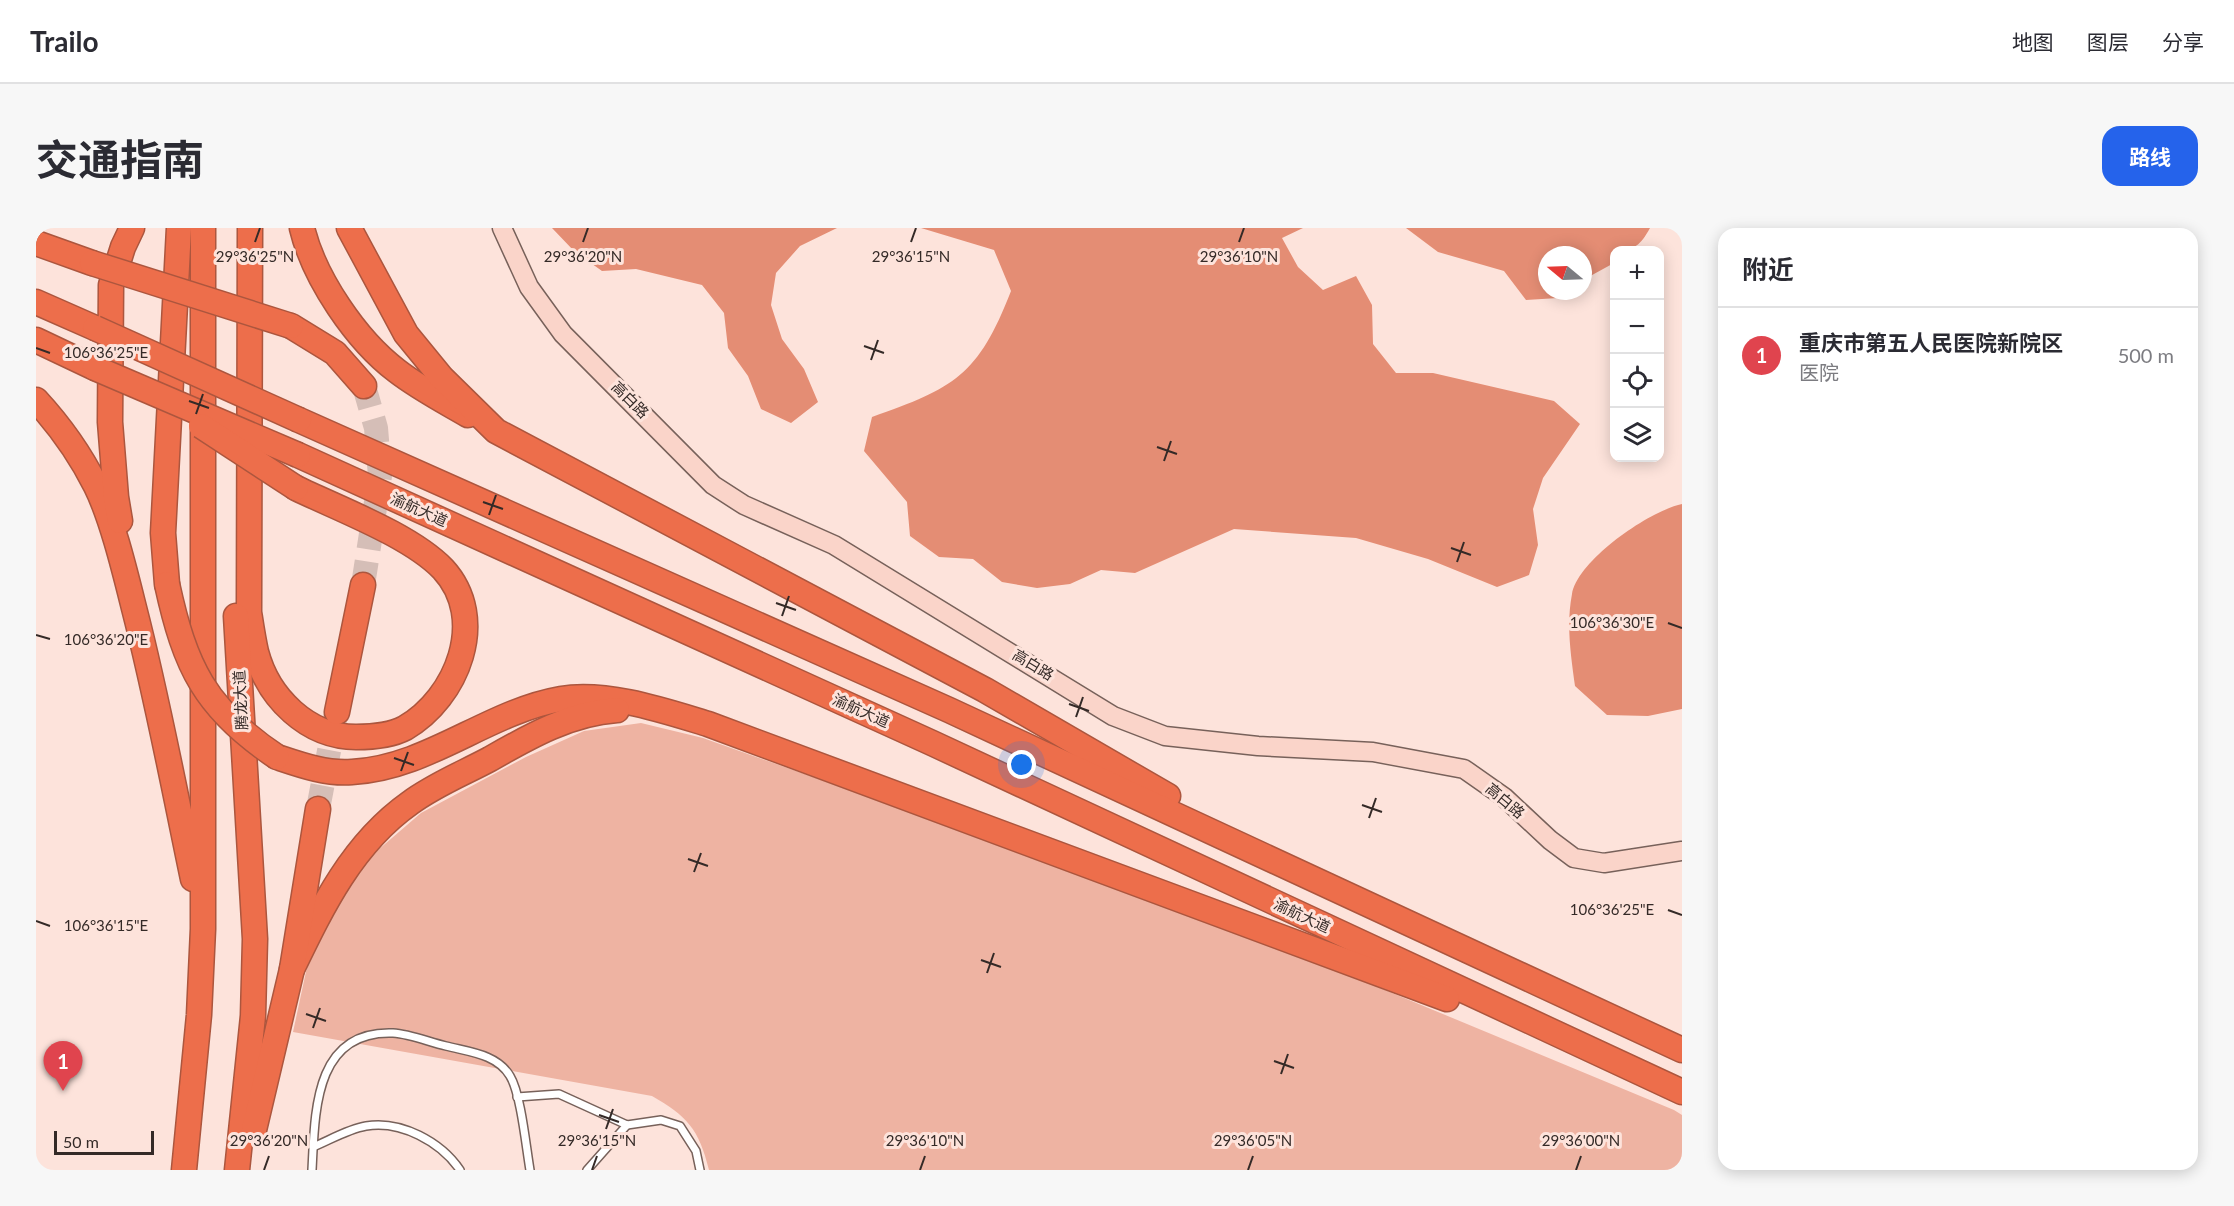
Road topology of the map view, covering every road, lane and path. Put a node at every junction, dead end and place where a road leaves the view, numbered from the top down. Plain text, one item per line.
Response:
1 (132, 228) edge
2 (179, 228) edge
3 (203, 228) edge
4 (234, 228) edge
5 (250, 228) edge
6 (302, 228) edge
7 (349, 228) edge
8 (502, 228) edge
9 (36, 243) edge
10 (36, 302) edge
11 (36, 340) edge
12 (364, 386) tunnel mouth
13 (146, 391) junction
14 (36, 400) edge
15 (496, 431) junction
16 (363, 585) tunnel mouth
17 (150, 671) junction
18 (656, 708) junction
19 (337, 712) tunnel mouth
20 (318, 809) tunnel mouth
21 (1682, 851) edge
22 (1307, 877) junction
23 (203, 929) junction
24 (292, 969) junction
25 (1682, 1050) edge
26 (1631, 1069) junction
27 (1682, 1092) edge
28 (517, 1097) junction
29 (627, 1125) junction
30 (313, 1147) junction
31 (184, 1170) edge
32 (237, 1170) edge
33 (244, 1170) edge
34 (312, 1170) edge
35 (460, 1170) edge
36 (530, 1170) edge
37 (587, 1170) edge
38 (700, 1170) edge

1 - 17 highway
2 - 18 highway, bridge
3 - 23 highway
4 - 32 highway, 腾龙大道
5 - 13 highway, bridge
6 - 15 highway
7 - 15 highway
8 - 21 street, 高白路
9 - 12 highway, bridge
10 - 22 highway, bridge
11 - 13 highway, 渝航大道, bridge
13 - 26 highway, 渝航大道, bridge
14 - 17 highway
15 - 22 highway
16 - 19 highway
17 - 23 highway
18 - 24 highway
18 - 26 highway
20 - 24 highway
22 - 25 highway
23 - 31 highway
24 - 33 highway
26 - 27 highway, 渝航大道
28 - 29 lane
28 - 30 lane
28 - 36 lane
29 - 37 lane
29 - 38 lane
30 - 34 lane
30 - 35 lane

